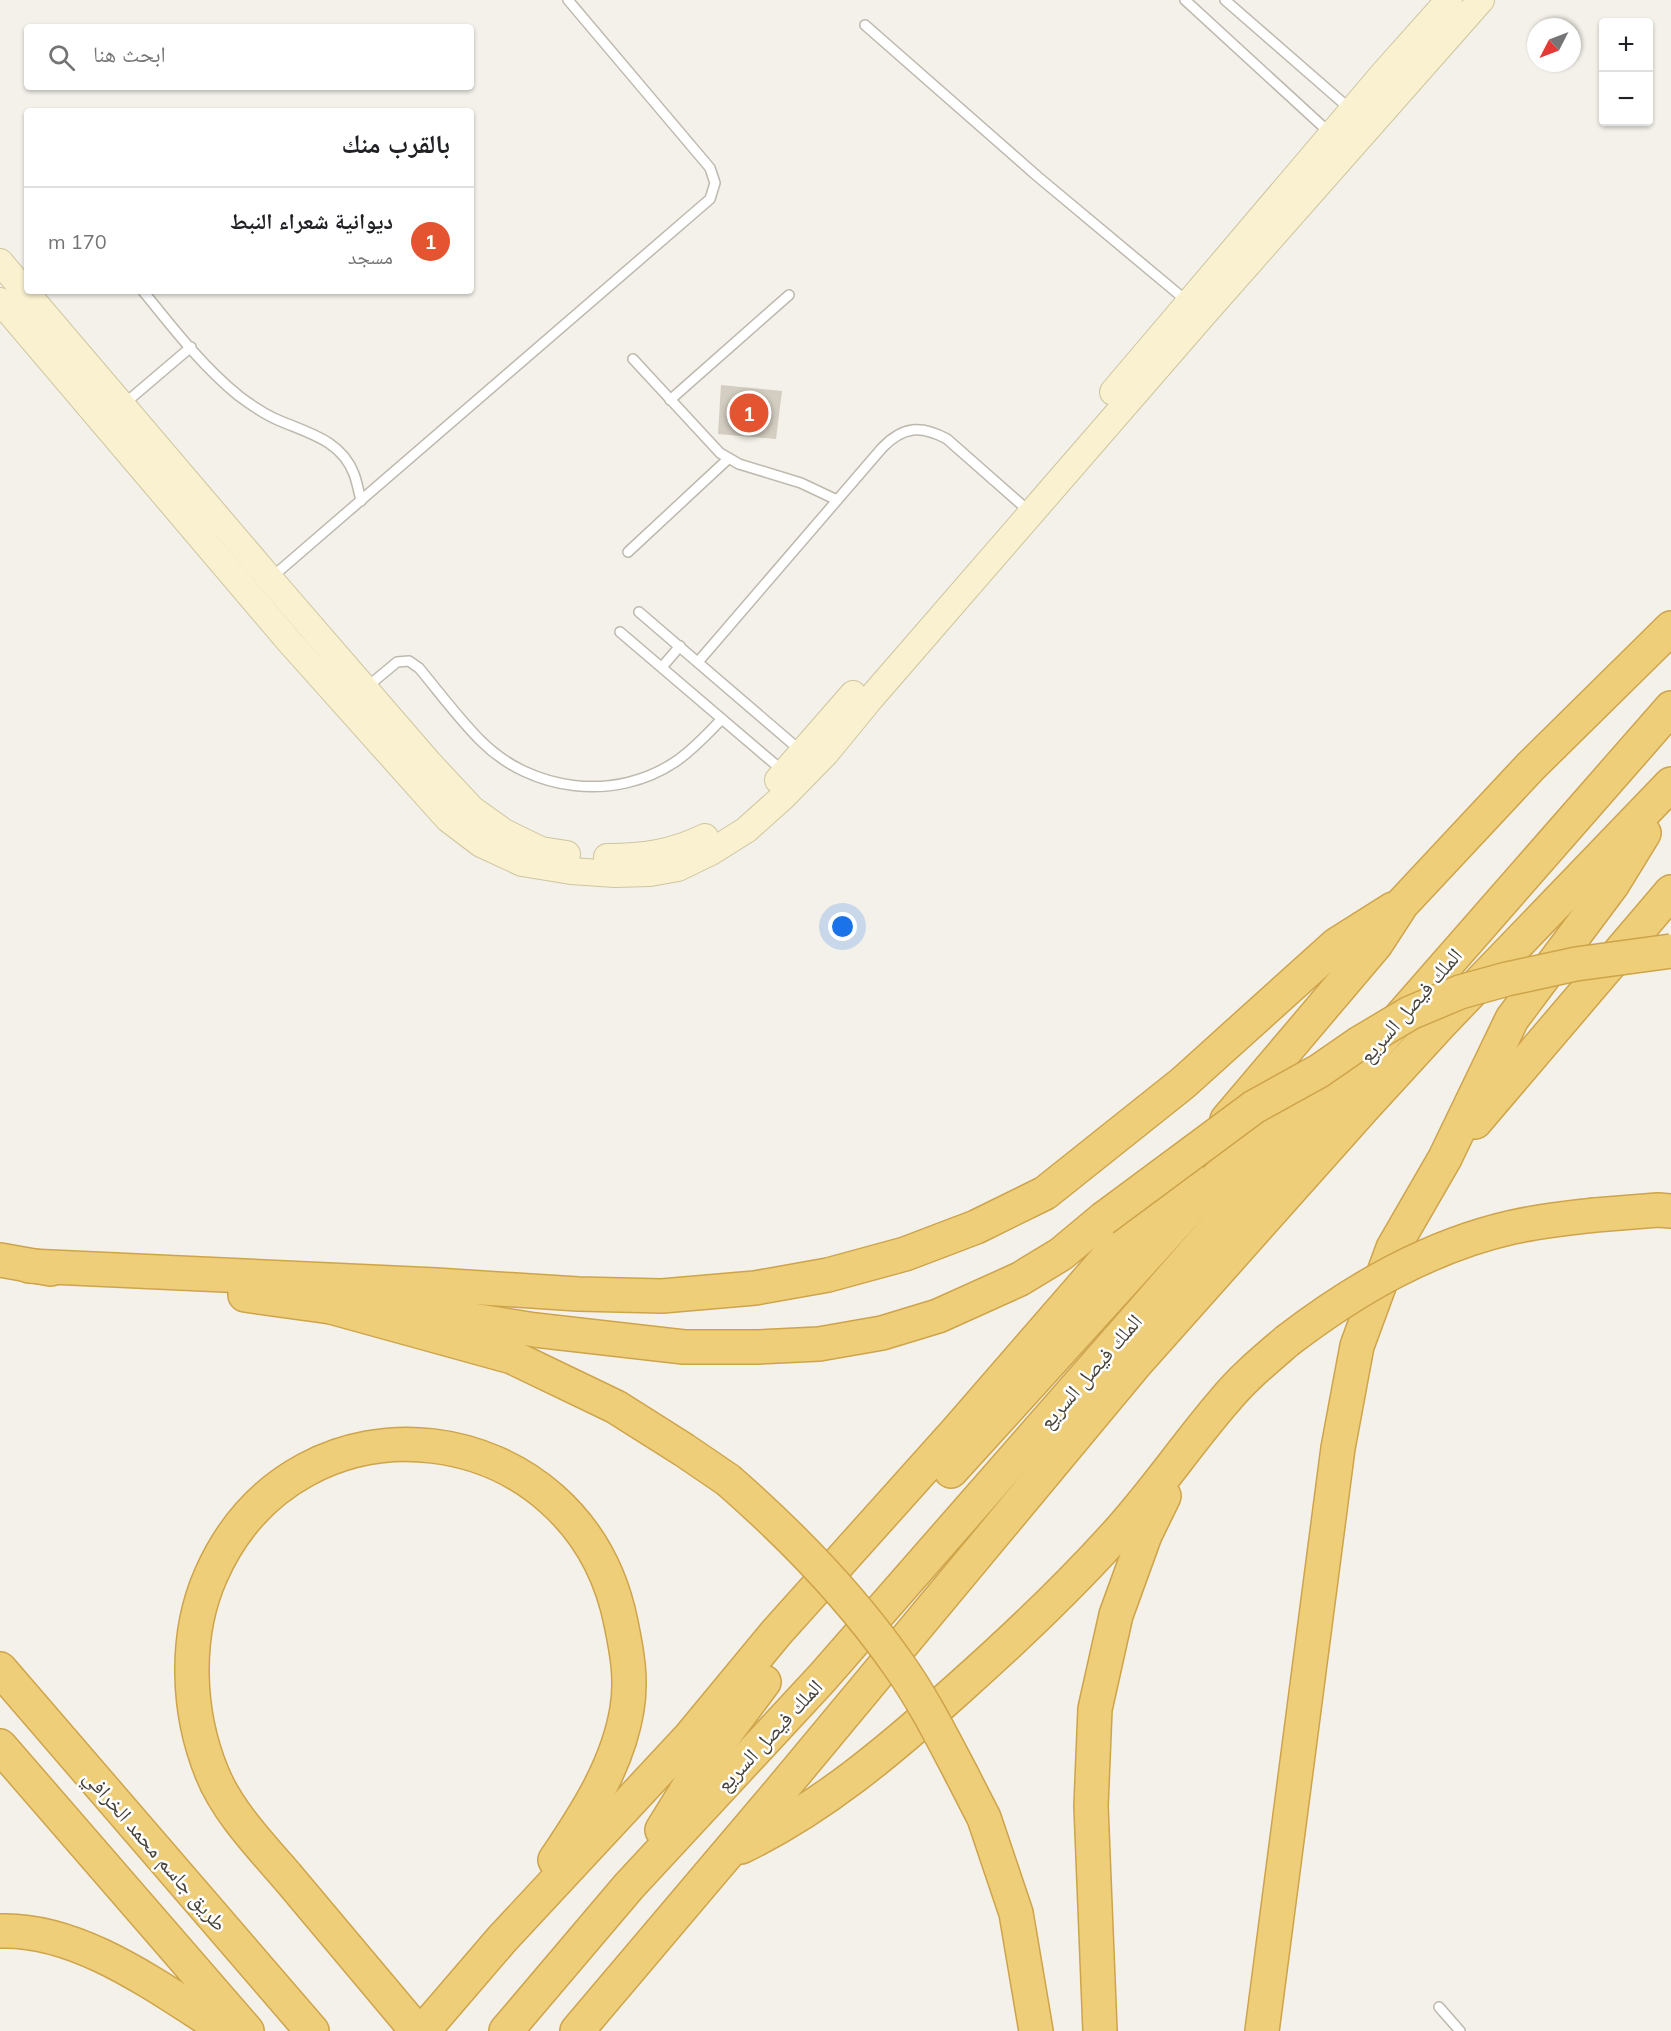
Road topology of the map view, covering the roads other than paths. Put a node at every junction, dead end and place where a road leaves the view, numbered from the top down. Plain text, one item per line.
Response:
1 (568, 0) edge
2 (1185, 0) edge
3 (1225, 0) edge
4 (1449, 0) edge
5 (1481, 0) edge
6 (865, 26) dead end
7 (1361, 119) junction
8 (1340, 142) junction
9 (0, 262) edge
10 (24, 290) edge
11 (27, 294) edge
12 (146, 294) edge
13 (789, 295) dead end
14 (0, 301) edge
15 (1196, 309) junction
16 (191, 347) junction
17 (633, 359) dead end
18 (670, 400) junction
19 (123, 406) junction
20 (728, 459) junction
21 (837, 500) junction
22 (361, 501) junction
23 (1025, 508) junction
24 (628, 552) dead end
25 (260, 587) junction
26 (639, 612) dead end
27 (1671, 628) edge
28 (620, 632) dead end
29 (680, 646) junction
30 (698, 662) junction
31 (663, 668) junction
32 (355, 697) junction
33 (1671, 708) edge
34 (722, 719) junction
35 (802, 752) junction
36 (785, 773) junction
37 (1671, 786) edge
38 (1671, 892) edge
39 (1402, 904) junction
40 (1671, 951) edge
41 (1319, 1071) junction
42 (1445, 1158) junction
43 (1671, 1211) edge
44 (15, 1263) edge
45 (331, 1307) junction
46 (1186, 1449) junction
47 (0, 1669) edge
48 (0, 1746) edge
49 (726, 1854) junction
50 (629, 1886) junction
51 (0, 1931) edge
52 (502, 1939) junction
53 (1439, 2007) dead end
54 (309, 2027) edge
55 (226, 2031) edge
56 (247, 2031) edge
57 (417, 2031) edge
58 (423, 2031) edge
59 (506, 2031) edge
60 (577, 2031) edge
61 (1036, 2031) edge
62 (1100, 2031) edge
63 (1262, 2031) edge
64 (1460, 2031) edge

1 - 22 lane
2 - 8 lane
3 - 7 lane
4 - 7 street
5 - 7 street
6 - 15 lane
7 - 8 street
8 - 15 street
9 - 10 street
11 - 19 street
12 - 16 lane
13 - 18 lane
14 - 25 street
15 - 23 street
16 - 19 lane
16 - 22 lane
17 - 18 lane
18 - 20 lane
19 - 25 street
20 - 21 lane
20 - 24 lane
21 - 23 lane
21 - 30 lane
22 - 25 lane
23 - 32 street
23 - 35 street
25 - 32 street
26 - 29 lane
27 - 39 highway
28 - 31 lane
29 - 30 lane
29 - 31 lane
30 - 35 lane
31 - 34 lane
32 - 34 lane
32 - 36 street
33 - 50 highway, الملك فيصل السريع
34 - 36 lane
35 - 36 street
37 - 42 highway
37 - 49 highway, الملك فيصل السريع
38 - 42 highway
39 - 44 highway
39 - 52 highway
40 - 41 highway, bridge
41 - 45 highway, bridge
41 - 50 highway, bridge
42 - 63 highway
43 - 46 highway, bridge
44 - 45 highway
45 - 61 highway, bridge
46 - 49 highway
46 - 62 highway
47 - 54 highway, طريق جاسم محمد الخرافي
48 - 56 highway
49 - 60 highway, الملك فيصل السريع
50 - 59 highway, الملك فيصل السريع
51 - 55 highway
52 - 57 highway
52 - 58 highway
53 - 64 lane

